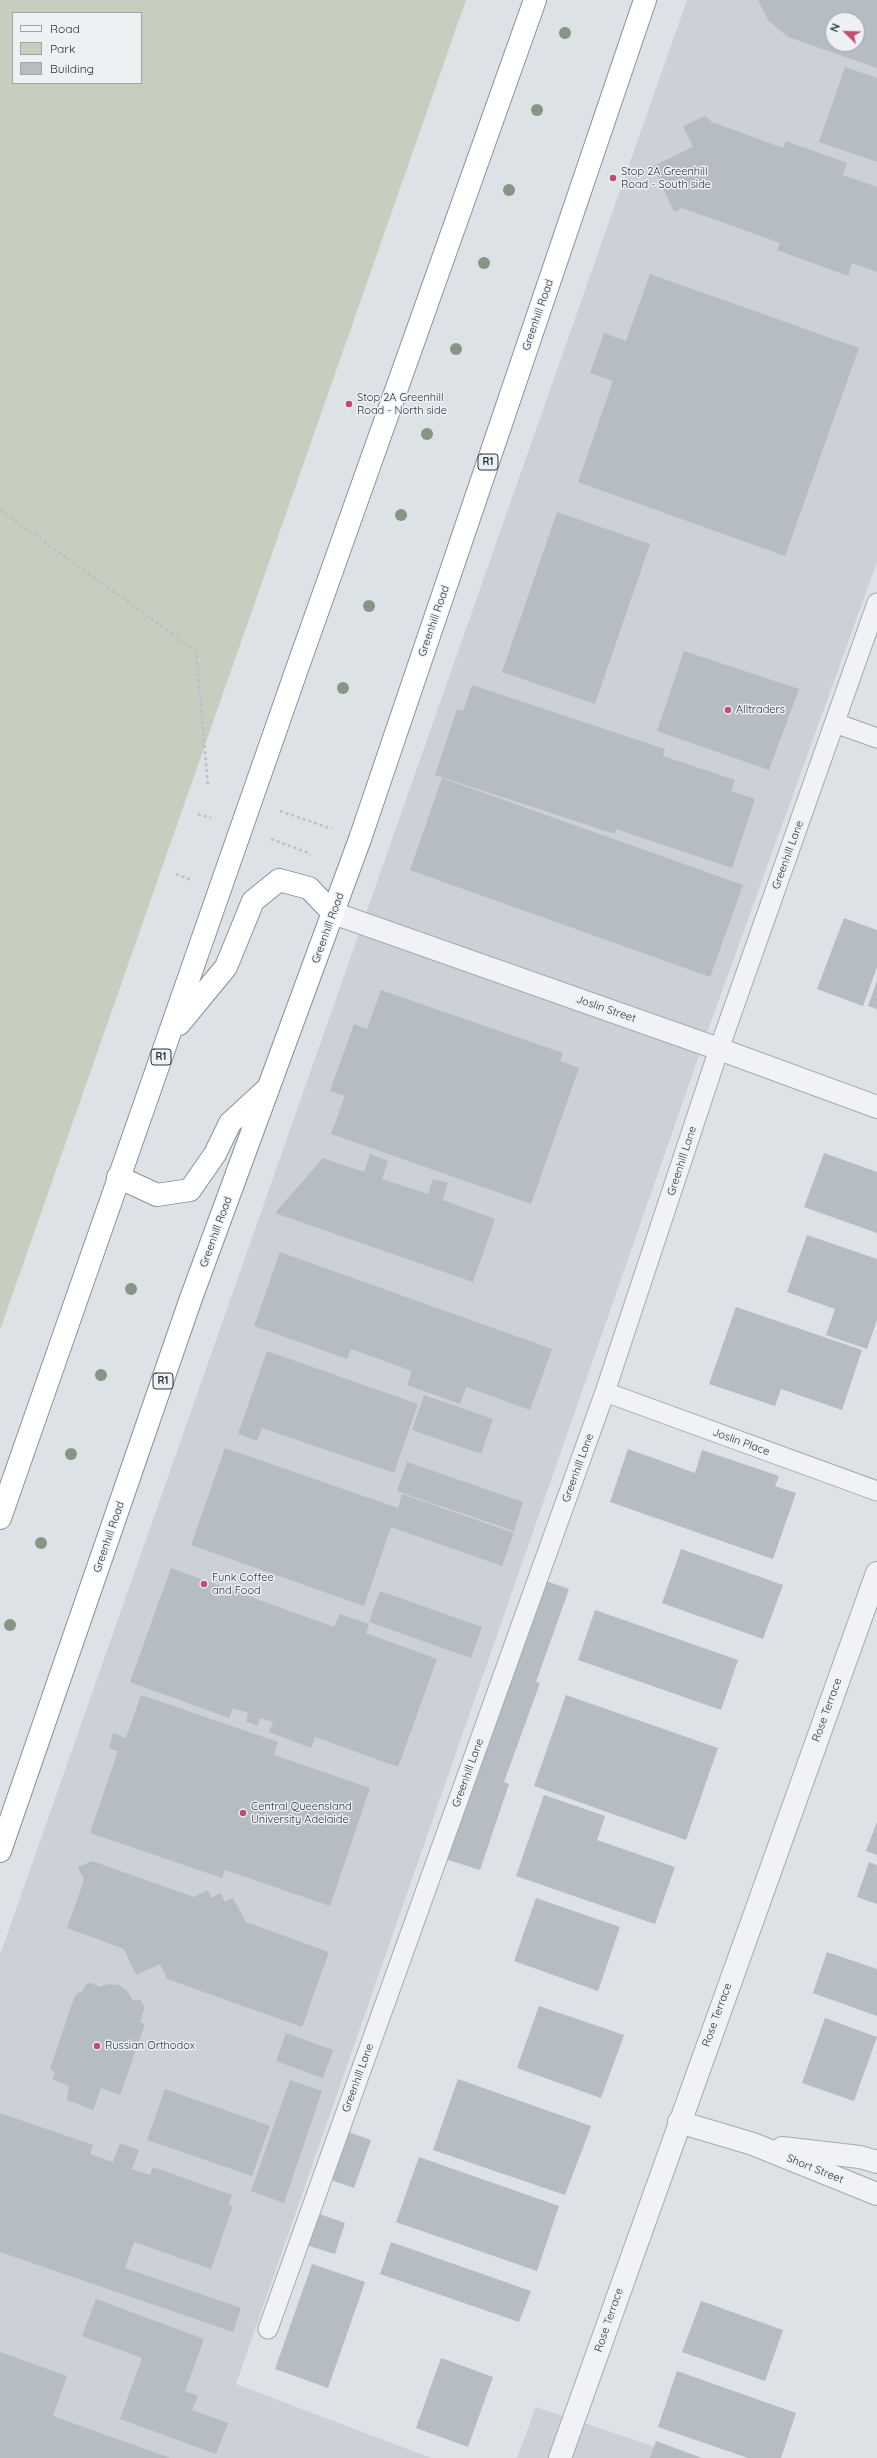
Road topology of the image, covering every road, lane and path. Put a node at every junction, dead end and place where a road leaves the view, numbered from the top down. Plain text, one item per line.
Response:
1 (535, 0) edge
2 (645, 0) edge
3 (0, 510) edge
4 (877, 603) edge
5 (835, 723) junction
6 (877, 738) edge
7 (208, 786) dead end
8 (274, 809) dead end
9 (319, 825) dead end
10 (265, 837) dead end
11 (309, 853) dead end
12 (333, 914) junction
13 (168, 1037) junction
14 (719, 1049) junction
15 (269, 1087) junction
16 (877, 1107) edge
17 (118, 1177) junction
18 (605, 1392) junction
19 (877, 1491) edge
20 (0, 1518) edge
21 (877, 1573) edge
22 (0, 1851) edge
23 (679, 2122) junction
24 (753, 2144) junction
25 (877, 2162) edge
26 (877, 2194) edge
27 (268, 2329) dead end
28 (560, 2458) edge

1 - 13 highway, R1
2 - 12 highway, Greenhill Road / R1
3 - 7 path
4 - 5 lane, Greenhill Lane
5 - 6 lane
5 - 14 lane, Greenhill Lane
8 - 9 path
10 - 11 path
12 - 13 highway
12 - 14 street, Joslin Street
12 - 15 highway, Greenhill Road / R1
13 - 17 highway, R1
14 - 16 street, Joslin Street
14 - 18 lane, Greenhill Lane
15 - 17 highway
15 - 22 highway, Greenhill Road / R1
17 - 20 highway, R1
18 - 19 lane, Joslin Place
18 - 27 lane, Greenhill Lane
21 - 23 street, Rose Terrace
23 - 24 street, Short Street
23 - 28 street, Rose Terrace
24 - 25 street, Short Street
24 - 26 street, Short Street

